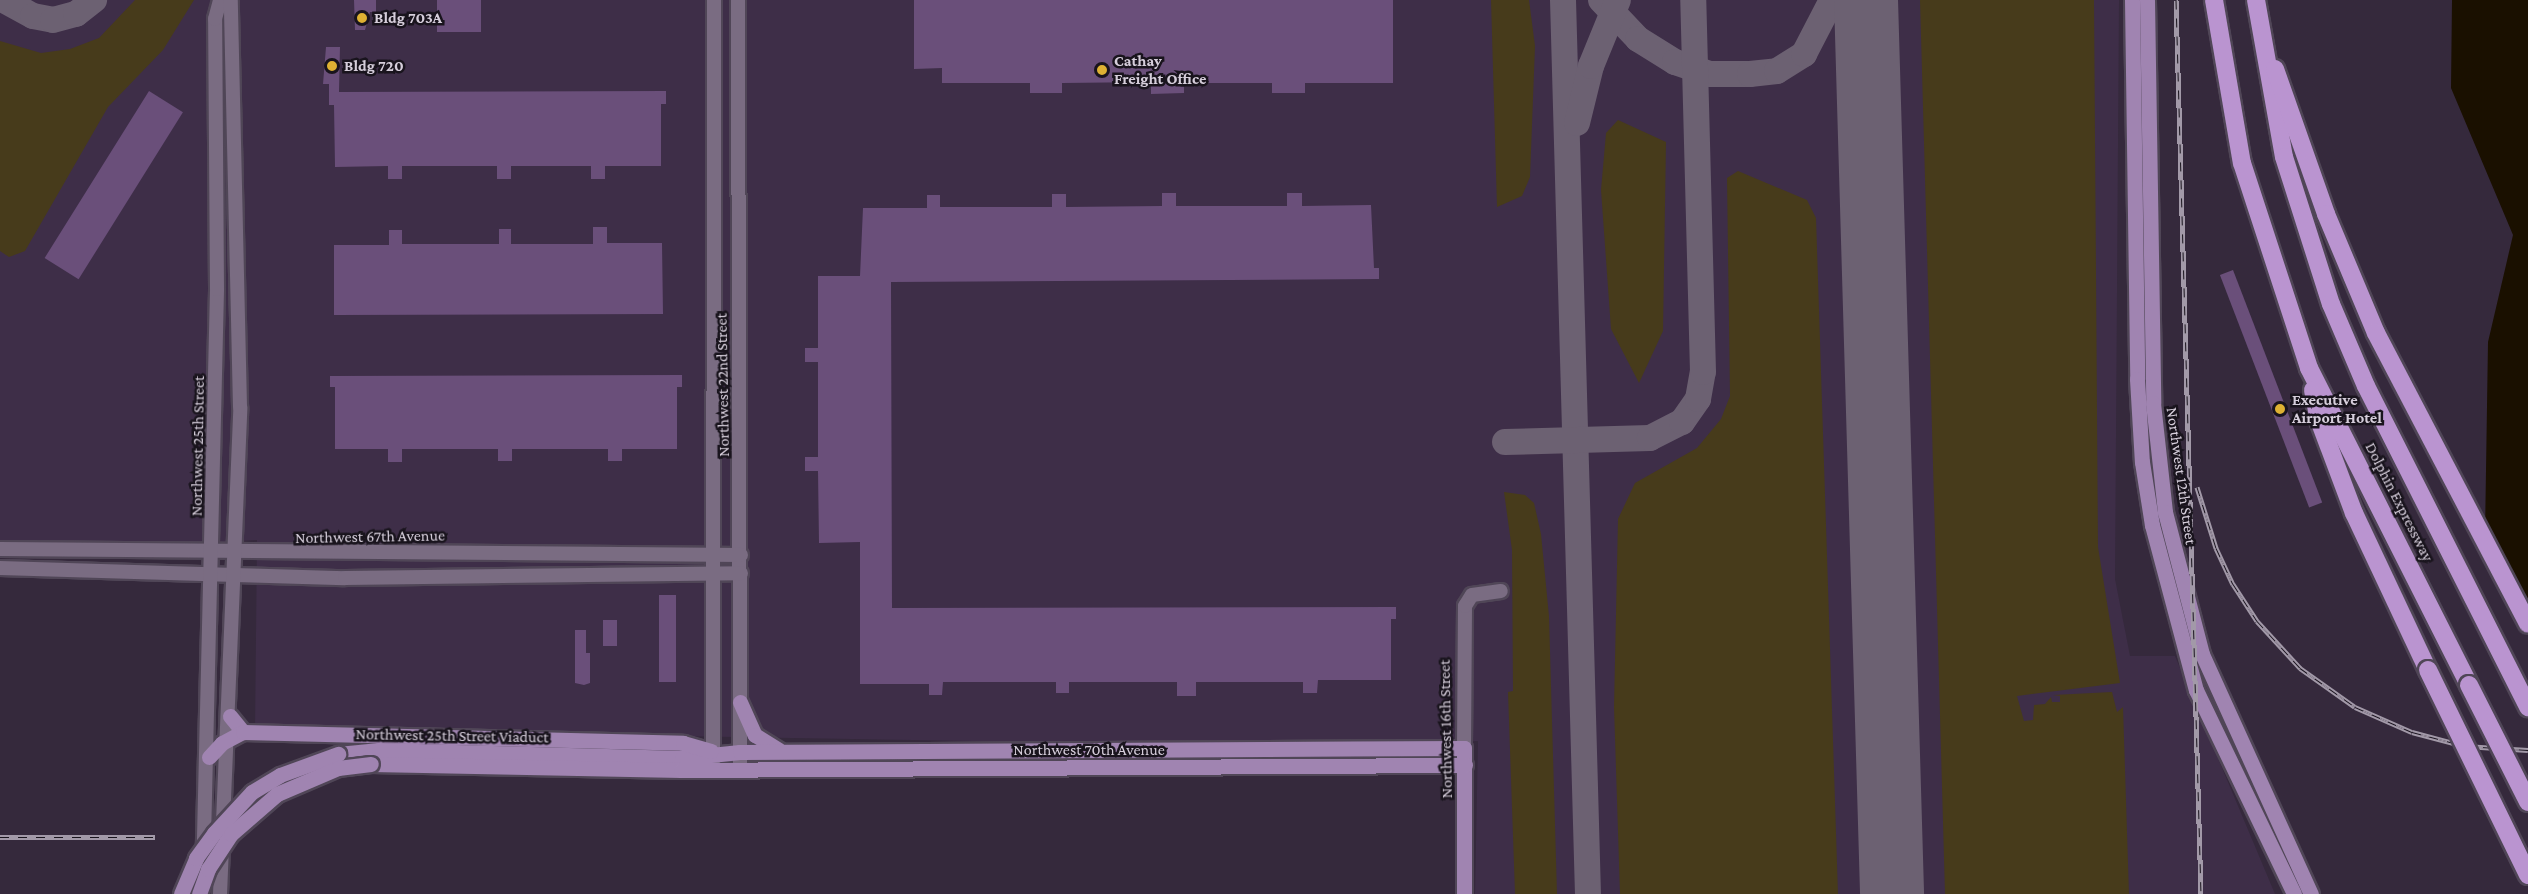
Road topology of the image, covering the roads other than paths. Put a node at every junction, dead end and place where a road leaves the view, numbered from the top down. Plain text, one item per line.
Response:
1 (714, 0) edge
2 (738, 0) edge
3 (2132, 0) edge
4 (2147, 0) edge
5 (2214, 0) edge
6 (2256, 0) edge
7 (223, 1) edge
8 (2258, 19) junction
9 (2309, 368) junction
10 (0, 549) edge
11 (212, 553) junction
12 (713, 554) junction
13 (237, 555) junction
14 (741, 555) junction
15 (0, 568) edge
16 (712, 573) junction
17 (741, 573) junction
18 (211, 575) junction
19 (235, 576) junction
20 (1501, 591) dead end
21 (2528, 624) edge
22 (741, 702) junction
23 (2528, 707) edge
24 (230, 716) junction
25 (243, 732) junction
26 (228, 739) junction
27 (1464, 747) junction
28 (714, 752) junction
29 (740, 752) junction
30 (782, 752) junction
31 (209, 758) junction
32 (1465, 765) junction
33 (713, 769) junction
34 (740, 769) junction
35 (2528, 802) edge
36 (2528, 875) edge
37 (220, 890) edge
38 (201, 891) edge
39 (181, 894) edge
40 (1464, 894) edge
41 (2294, 894) edge
42 (2312, 894) edge

1 - 12 street, Northwest 22nd Street
2 - 14 street, Northwest 22nd Street
3 - 41 main road, Northwest 12th Street
4 - 42 main road, Northwest 12th Street
5 - 9 highway, Dolphin Expressway
6 - 8 highway, Dolphin Expressway
7 - 11 street, Northwest 25th Street
7 - 13 street, Northwest 25th Street
8 - 21 highway
8 - 23 highway, Dolphin Expressway
9 - 35 highway, Dolphin Expressway, bridge
9 - 36 highway, bridge
10 - 11 street, Northwest 67th Avenue
11 - 13 street, Northwest 67th Avenue
11 - 18 street, Northwest 25th Street
12 - 13 street, Northwest 67th Avenue
12 - 14 street, Northwest 67th Avenue
12 - 16 street, Northwest 22nd Street
13 - 19 street, Northwest 25th Street
14 - 17 street, Northwest 22nd Street
15 - 18 street
16 - 17 street
16 - 19 street
16 - 28 street, Northwest 22nd Street
17 - 22 street, Northwest 22nd Street
18 - 19 street
18 - 31 street, Northwest 25th Street
19 - 24 street, Northwest 25th Street
20 - 27 street, Northwest 16th Street
22 - 29 street, Northwest 22nd Street
22 - 30 main road
24 - 25 main road
24 - 26 street, Northwest 25th Street
25 - 26 main road
25 - 28 main road
26 - 31 main road
26 - 37 street, Northwest 25th Street
27 - 30 main road, Northwest 70th Avenue
27 - 32 main road, Northwest 16th Street
28 - 29 main road, Northwest 70th Avenue
28 - 33 street, Northwest 22nd Street
28 - 39 main road, Northwest 25th Street Viaduct, bridge
29 - 30 main road, Northwest 70th Avenue
29 - 34 street, Northwest 22nd Street
31 - 38 street, Northwest 25th Street
32 - 34 main road, Northwest 70th Avenue
32 - 40 main road, Northwest 16th Street
33 - 34 main road, Northwest 70th Avenue
33 - 38 main road, Northwest 25th Street Viaduct, bridge
37 - 38 street

